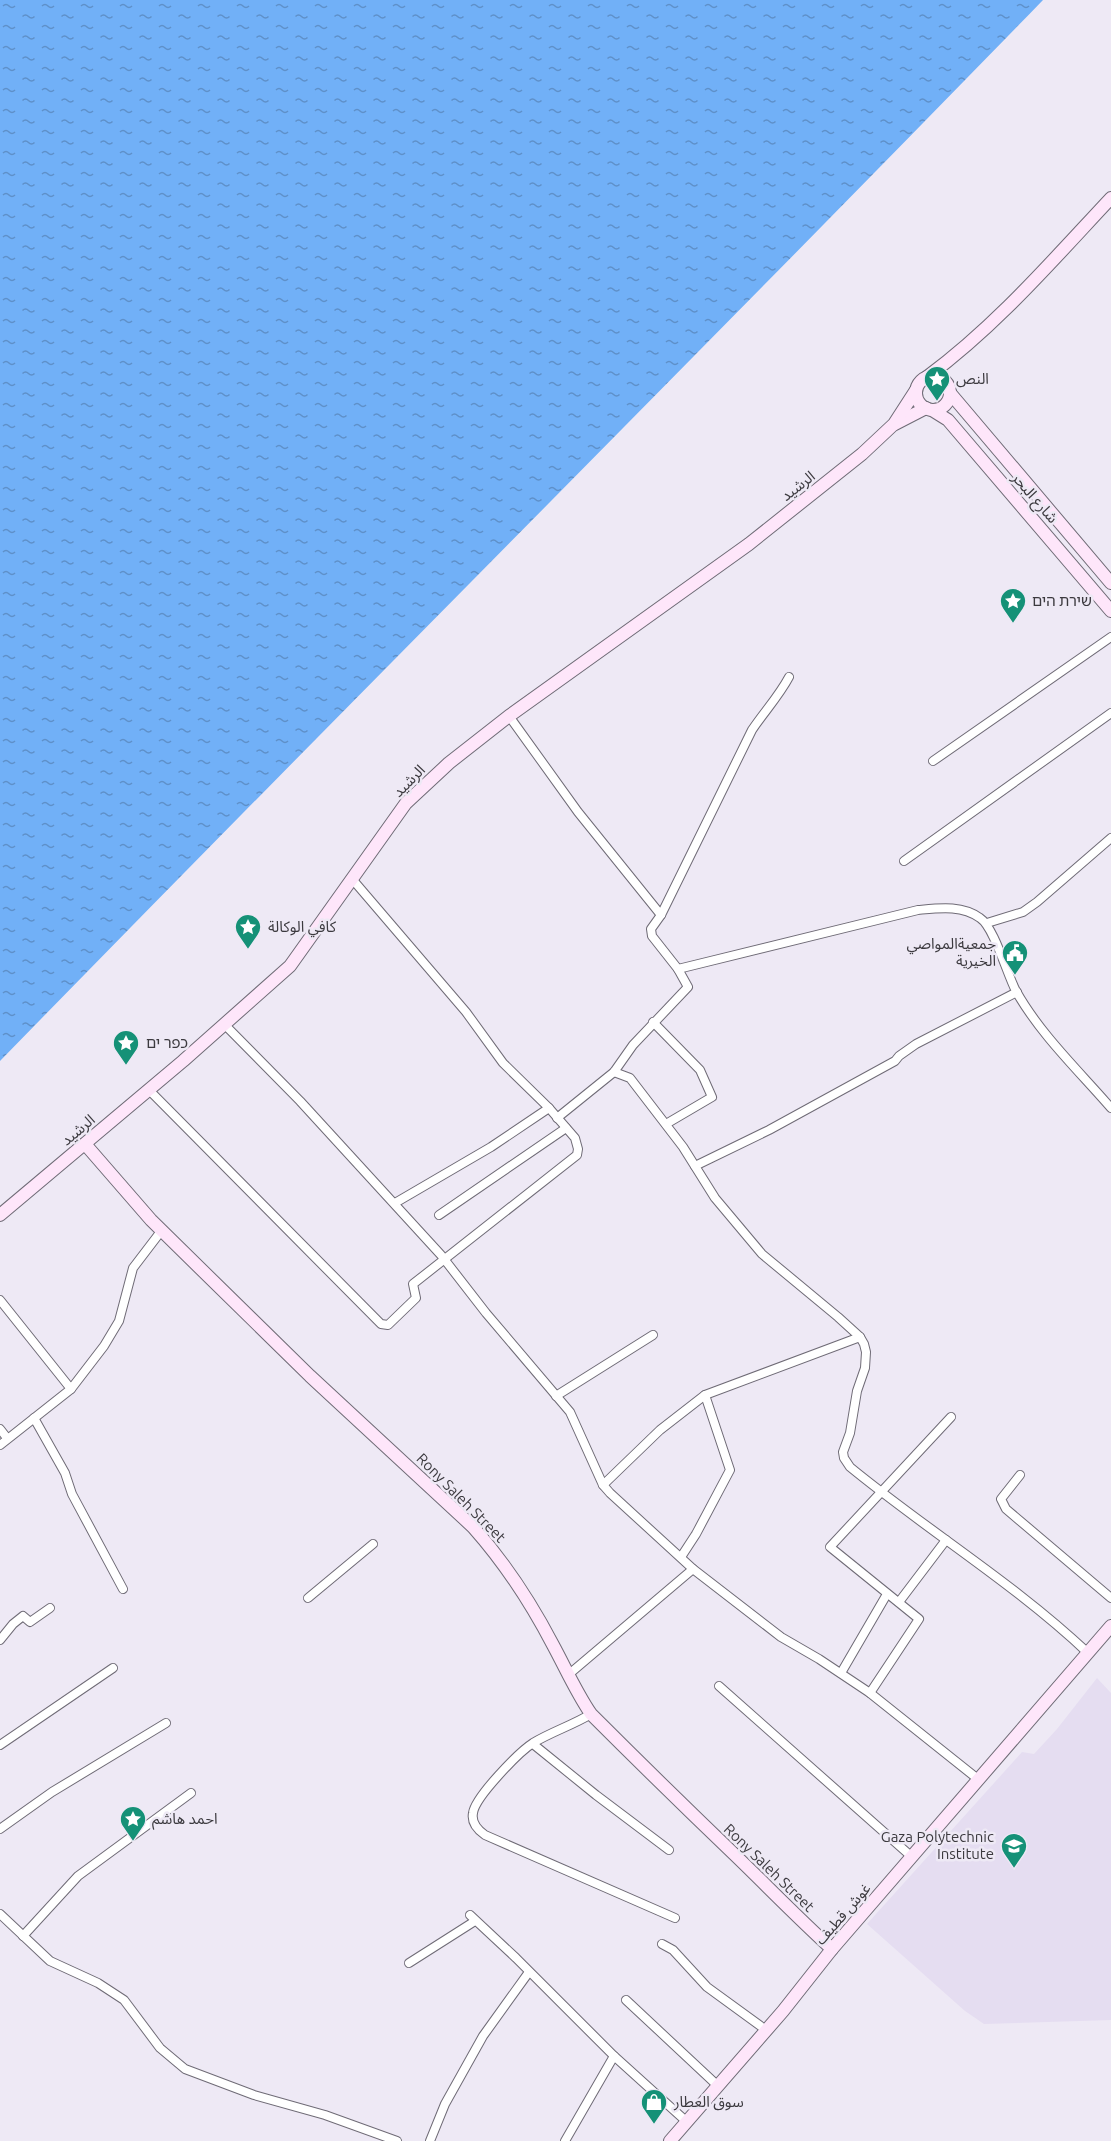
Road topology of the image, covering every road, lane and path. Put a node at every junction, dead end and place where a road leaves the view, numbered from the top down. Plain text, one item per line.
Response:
1 (1111, 198) edge
2 (955, 357) junction
3 (927, 377) junction
4 (916, 390) junction
5 (950, 390) junction
6 (929, 409) junction
7 (894, 424) junction
8 (1110, 578) edge
9 (1111, 611) edge
10 (1111, 637) edge
11 (789, 677) dead end
12 (1111, 713) edge
13 (509, 716) junction
14 (933, 761) dead end
15 (1111, 838) edge
16 (904, 861) dead end
17 (353, 879) junction
18 (661, 915) junction
19 (987, 923) junction
20 (678, 969) junction
21 (1017, 992) junction
22 (653, 1022) junction
23 (224, 1024) junction
24 (614, 1072) junction
25 (149, 1090) junction
26 (549, 1108) junction
27 (1111, 1108) edge
28 (557, 1118) junction
29 (666, 1124) junction
30 (566, 1128) junction
31 (85, 1144) junction
32 (695, 1166) junction
33 (395, 1203) junction
34 (0, 1215) edge
35 (439, 1215) dead end
36 (162, 1230) junction
37 (444, 1260) junction
38 (0, 1300) edge
39 (652, 1335) dead end
40 (860, 1337) junction
41 (71, 1389) junction
42 (705, 1395) junction
43 (556, 1396) junction
44 (951, 1417) dead end
45 (34, 1418) junction
46 (0, 1429) edge
47 (3, 1441) edge
48 (1020, 1475) dead end
49 (603, 1485) junction
50 (881, 1491) junction
51 (946, 1540) junction
52 (373, 1544) dead end
53 (681, 1557) junction
54 (693, 1569) junction
55 (123, 1588) dead end
56 (887, 1594) junction
57 (308, 1598) dead end
58 (1111, 1598) edge
59 (899, 1602) junction
60 (50, 1608) dead end
61 (1111, 1626) edge
62 (0, 1640) edge
63 (1088, 1653) junction
64 (113, 1668) dead end
65 (841, 1673) junction
66 (568, 1675) junction
67 (719, 1686) dead end
68 (870, 1693) junction
69 (591, 1714) junction
70 (166, 1723) dead end
71 (533, 1744) junction
72 (0, 1745) edge
73 (979, 1780) junction
74 (191, 1792) dead end
75 (0, 1829) edge
76 (669, 1850) dead end
77 (912, 1857) junction
78 (0, 1916) edge
79 (675, 1918) dead end
80 (23, 1936) junction
81 (662, 1944) dead end
82 (832, 1949) junction
83 (409, 1963) dead end
84 (529, 1972) junction
85 (626, 2000) dead end
86 (766, 2030) junction
87 (614, 2056) junction
88 (718, 2086) junction
89 (687, 2122) junction
90 (397, 2141) edge
91 (430, 2141) edge
92 (565, 2141) edge
93 (670, 2141) edge

1 - 2 main road
2 - 3 main road
2 - 5 main road
3 - 4 main road
3 - 5 main road
4 - 6 main road
4 - 7 main road, الرشيد
5 - 6 main road
5 - 8 main road, شارع البحر
6 - 7 main road, الرشيد
6 - 9 main road, شارع البحر
7 - 13 main road, الرشيد
10 - 14 street
11 - 18 street
12 - 16 street
13 - 17 main road, الرشيد
13 - 18 street
15 - 19 street
17 - 23 main road, الرشيد
17 - 26 street
18 - 20 street
19 - 20 street
19 - 21 street
20 - 22 street
21 - 27 street
21 - 32 street
22 - 24 street
22 - 29 street
23 - 25 main road, الرشيد
23 - 33 street
24 - 28 street
24 - 29 street
25 - 31 main road, الرشيد
25 - 37 street
26 - 28 street
26 - 33 street
28 - 30 street
29 - 32 street
30 - 35 street
30 - 37 street
31 - 34 main road, الرشيد
31 - 36 main road, Rony Saleh Street
32 - 40 street
33 - 37 street
36 - 41 street
36 - 66 main road, Rony Saleh Street
37 - 43 street
38 - 41 street
39 - 43 street
40 - 42 street
40 - 50 street
41 - 45 street
42 - 49 street
42 - 53 street
43 - 49 street
44 - 50 street
45 - 47 street
45 - 55 street
46 - 47 street
48 - 58 street
49 - 53 street
50 - 51 street
50 - 56 street
51 - 59 street
51 - 63 street
52 - 57 street
53 - 54 street
54 - 65 street
54 - 66 street
56 - 59 street
56 - 65 street
59 - 68 street
60 - 62 street
61 - 63 main road, غوش قطيف
63 - 73 main road, غوش قطيف
64 - 72 street
65 - 68 street
66 - 69 main road, Rony Saleh Street
67 - 77 street
68 - 73 street
69 - 71 street
69 - 82 main road, Rony Saleh Street
70 - 75 street
71 - 76 street
71 - 79 street
73 - 77 main road, غوش قطيف
74 - 80 street
77 - 82 main road, غوش قطيف
78 - 80 street
80 - 90 street
81 - 86 street
82 - 86 main road, غوش قطيف
83 - 84 street
84 - 87 street
84 - 91 street
85 - 88 street
86 - 88 main road, غوش قطيف
87 - 89 street
87 - 92 street
88 - 89 main road, غوش قطيف
89 - 93 main road, غوش قطيف

